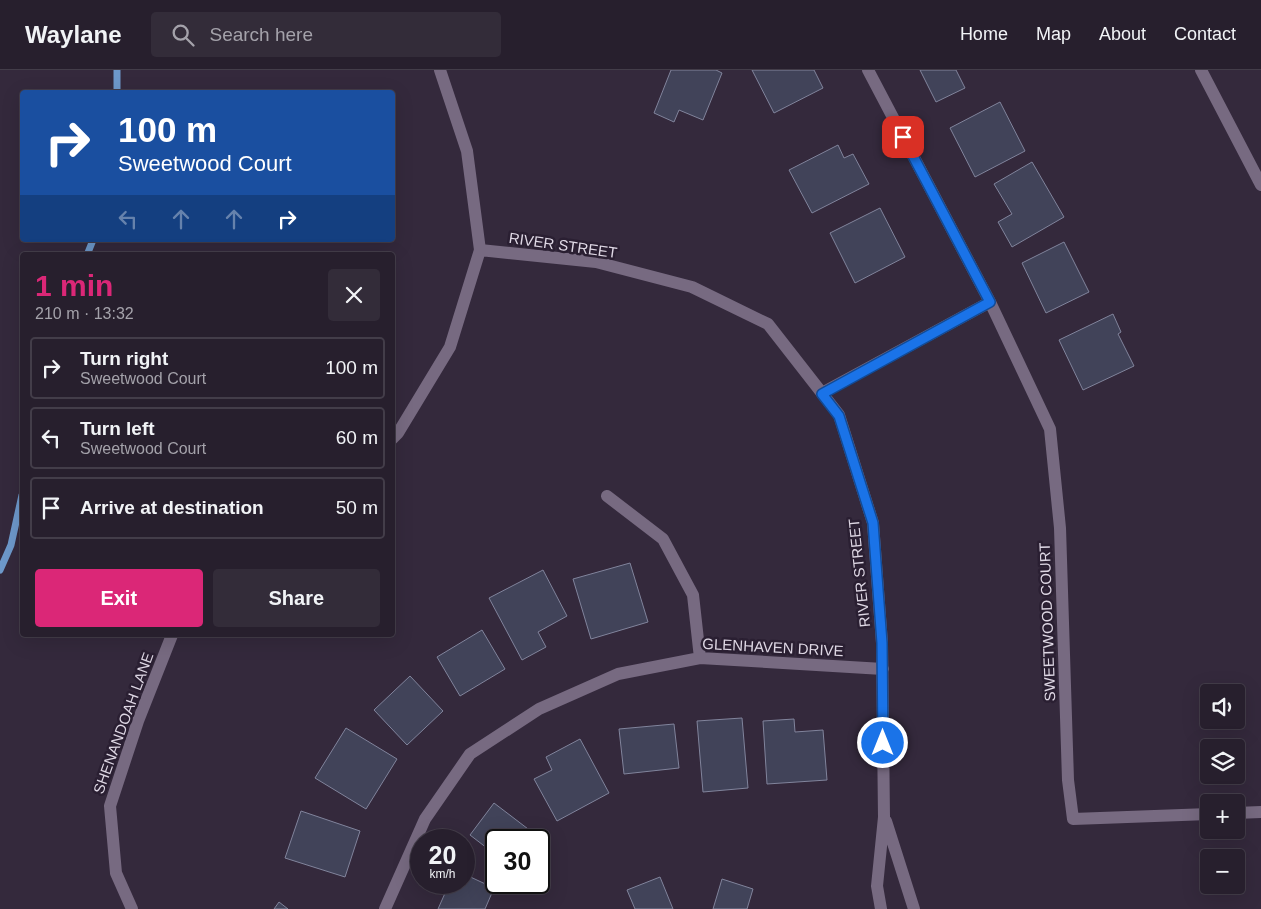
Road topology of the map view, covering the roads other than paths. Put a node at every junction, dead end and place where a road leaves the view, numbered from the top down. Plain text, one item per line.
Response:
1 (440, 70) edge
2 (868, 70) edge
3 (1201, 70) edge
4 (1261, 185) edge
5 (480, 250) junction
6 (990, 302) junction
7 (822, 394) junction
8 (395, 436) edge
9 (607, 496) dead end
10 (171, 637) edge
11 (700, 658) junction
12 (883, 669) junction
13 (1261, 812) edge
14 (1245, 813) edge
15 (1200, 814) edge
16 (884, 817) junction
17 (132, 909) edge
18 (386, 909) edge
19 (881, 909) edge
20 (914, 909) edge

1 - 5 street
2 - 6 street, SWEETWOOD COURT
3 - 4 street
5 - 7 street, RIVER STREET
5 - 8 street
6 - 7 street
6 - 15 street, SWEETWOOD COURT
7 - 12 street, RIVER STREET
9 - 11 street
10 - 17 street, SHENANDOAH LANE
11 - 12 street, GLENHAVEN DRIVE
11 - 18 street, GLENHAVEN DRIVE
12 - 16 street, RIVER STREET
13 - 14 street
16 - 19 street, RIVER STREET
16 - 20 street, RIVER STREET

